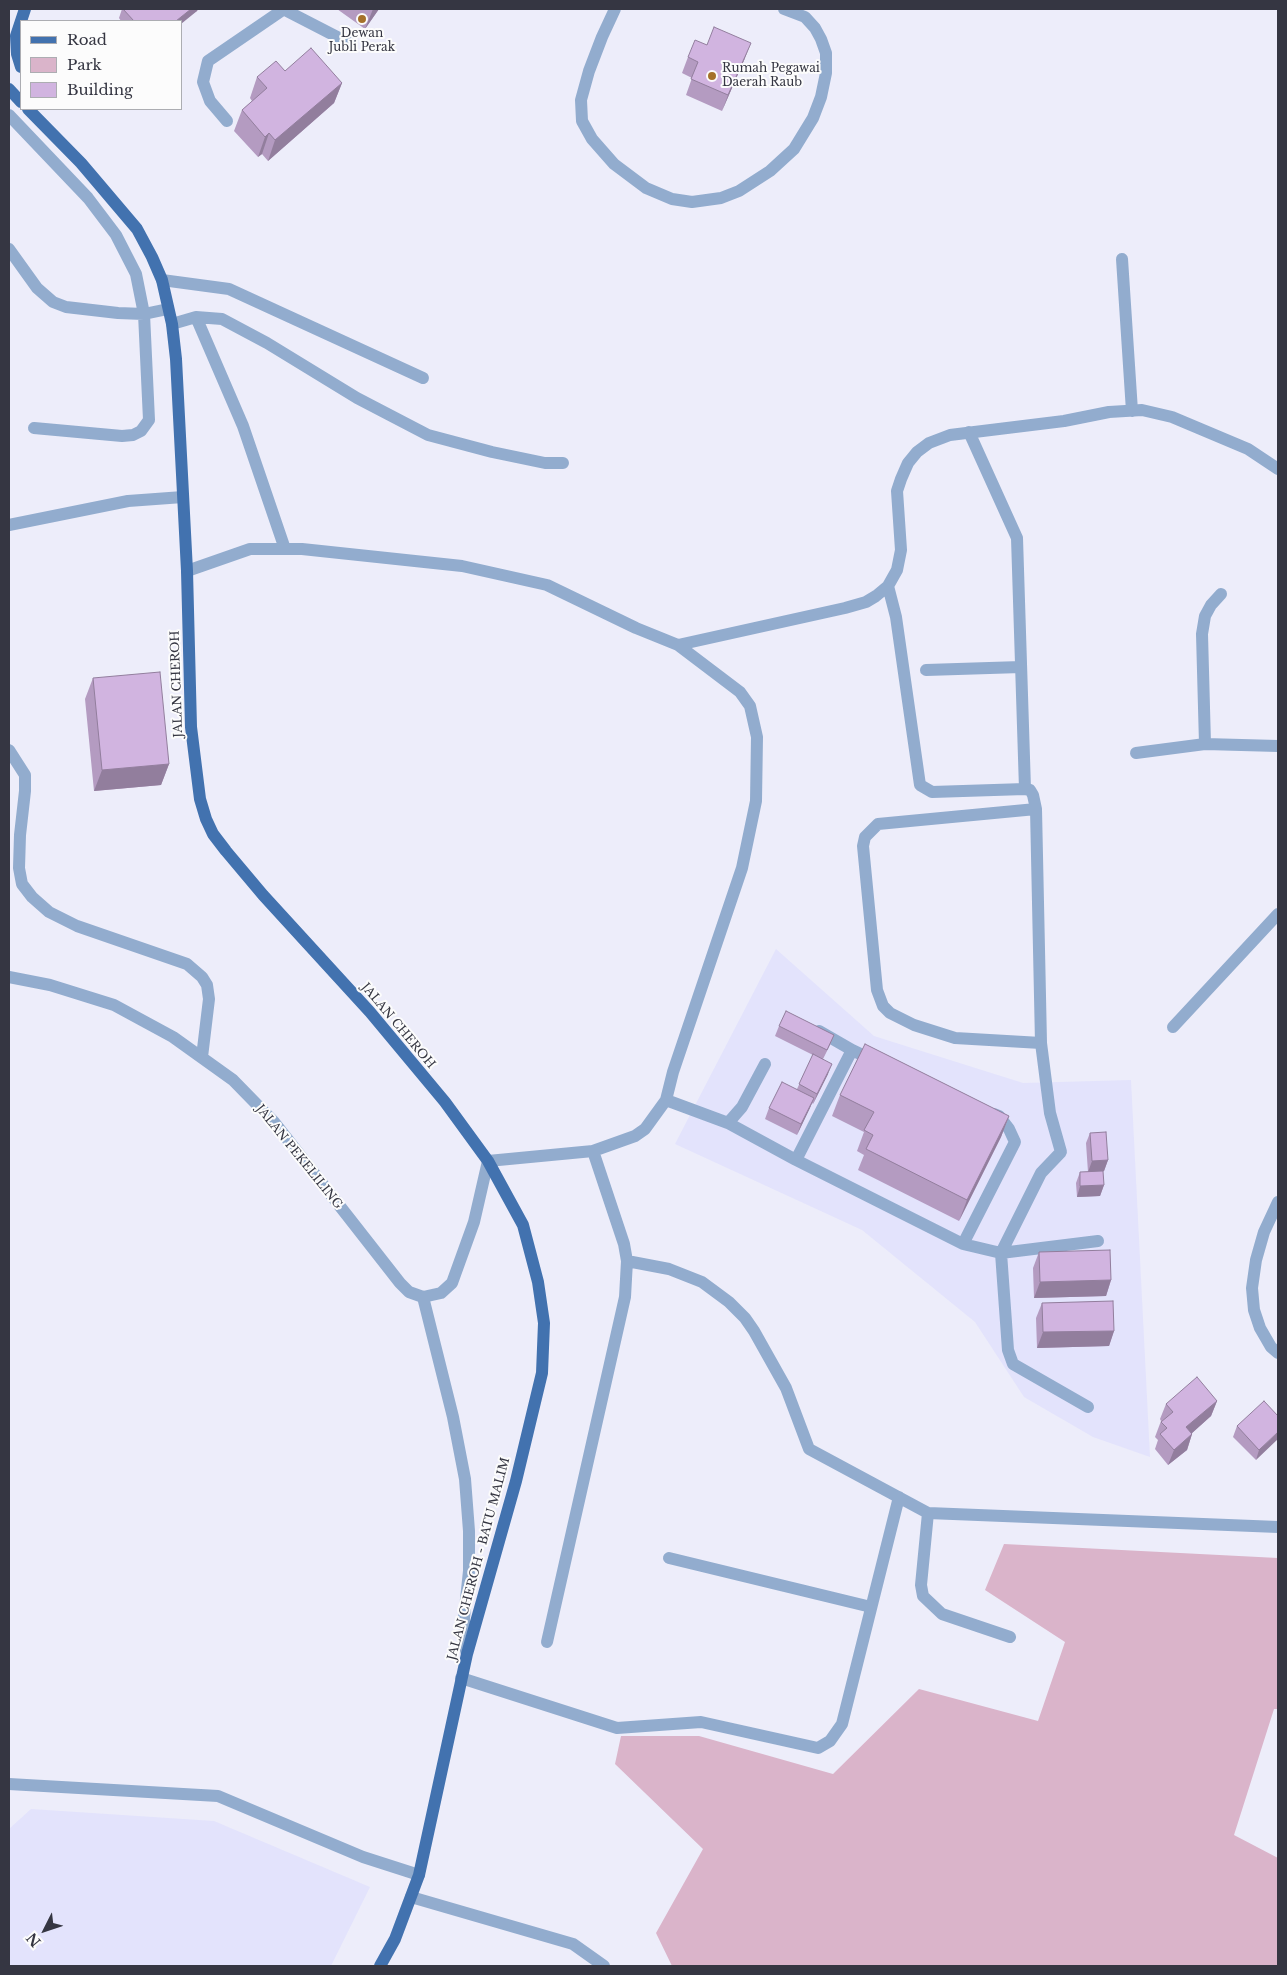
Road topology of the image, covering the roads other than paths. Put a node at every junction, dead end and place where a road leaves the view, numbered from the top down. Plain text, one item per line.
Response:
1 (283, 9) edge
2 (615, 9) edge
3 (784, 9) edge
4 (20, 24) edge
5 (349, 43) dead end
6 (20, 64) edge
7 (9, 88) edge
8 (20, 101) edge
9 (29, 110) edge
10 (41, 110) edge
11 (9, 115) edge
12 (227, 121) dead end
13 (58, 141) junction
14 (9, 249) edge
15 (1122, 259) dead end
16 (162, 280) junction
17 (168, 309) junction
18 (144, 314) junction
19 (196, 317) junction
20 (172, 324) junction
21 (423, 378) dead end
22 (1132, 411) junction
23 (34, 428) dead end
24 (969, 432) junction
25 (562, 463) dead end
26 (1278, 469) edge
27 (183, 497) junction
28 (9, 525) edge
29 (285, 549) junction
30 (187, 571) junction
31 (888, 586) junction
32 (1221, 594) dead end
33 (678, 646) junction
34 (1021, 667) junction
35 (926, 670) dead end
36 (1205, 744) junction
37 (1278, 746) edge
38 (9, 750) edge
39 (1136, 753) dead end
40 (1025, 789) junction
41 (1036, 809) junction
42 (1278, 914) edge
43 (9, 977) edge
44 (805, 1024) edge
45 (1173, 1027) dead end
46 (1041, 1043) junction
47 (852, 1050) junction
48 (202, 1058) junction
49 (766, 1064) dead end
50 (886, 1065) edge
51 (666, 1100) junction
52 (981, 1108) edge
53 (728, 1123) junction
54 (593, 1151) junction
55 (488, 1160) junction
56 (796, 1160) junction
57 (1278, 1202) edge
58 (1098, 1241) dead end
59 (963, 1244) junction
60 (1001, 1253) junction
61 (627, 1261) junction
62 (423, 1297) junction
63 (1278, 1354) edge
64 (1088, 1407) dead end
65 (899, 1497) junction
66 (928, 1514) junction
67 (1278, 1527) edge
68 (669, 1558) dead end
69 (871, 1607) junction
70 (1010, 1637) dead end
71 (547, 1642) dead end
72 (467, 1654) junction
73 (461, 1678) junction
74 (9, 1784) edge
75 (419, 1875) junction
76 (411, 1897) junction
77 (380, 1966) edge
78 (604, 1966) edge

1 - 5 street
1 - 12 street
2 - 3 street
4 - 6 main road
7 - 8 main road
9 - 13 main road
10 - 13 main road
11 - 18 street
13 - 16 main road, JALAN CHEROH
14 - 18 street
15 - 22 street
16 - 17 main road, JALAN CHEROH
16 - 21 street
17 - 18 street
17 - 20 main road, JALAN CHEROH
18 - 23 street
19 - 20 street
19 - 25 street
19 - 29 street
20 - 27 main road, JALAN CHEROH
22 - 24 street
22 - 26 street
24 - 31 street
24 - 34 street
27 - 28 street
27 - 30 main road, JALAN CHEROH
29 - 30 street
29 - 33 street
30 - 55 main road, JALAN CHEROH
31 - 33 street
31 - 40 street
32 - 36 street
33 - 51 street
34 - 35 street
34 - 40 street
36 - 37 street
36 - 39 street
38 - 48 street
40 - 41 street
41 - 46 street
41 - 46 street
42 - 45 street
43 - 48 street, JALAN PEKELILING
44 - 47 street
46 - 60 street
47 - 50 street
47 - 56 street
48 - 62 street, JALAN PEKELILING
49 - 53 street
51 - 53 street
51 - 54 street
52 - 59 street
53 - 56 street
54 - 55 street
54 - 61 street
55 - 62 street
55 - 72 main road, JALAN CHEROH - BATU MALIM
56 - 59 street
57 - 63 street
58 - 60 street
59 - 60 street
60 - 64 street
61 - 65 street
61 - 71 street
62 - 72 street
65 - 66 street
65 - 69 street
66 - 67 street
66 - 70 street
68 - 69 street
69 - 73 street
72 - 73 main road, JALAN CHEROH - BATU MALIM
73 - 75 main road, JALAN CHEROH - BATU MALIM
74 - 75 street
75 - 76 main road, JALAN CHEROH - BATU MALIM
76 - 77 main road, JALAN CHEROH - BATU MALIM
76 - 78 street

